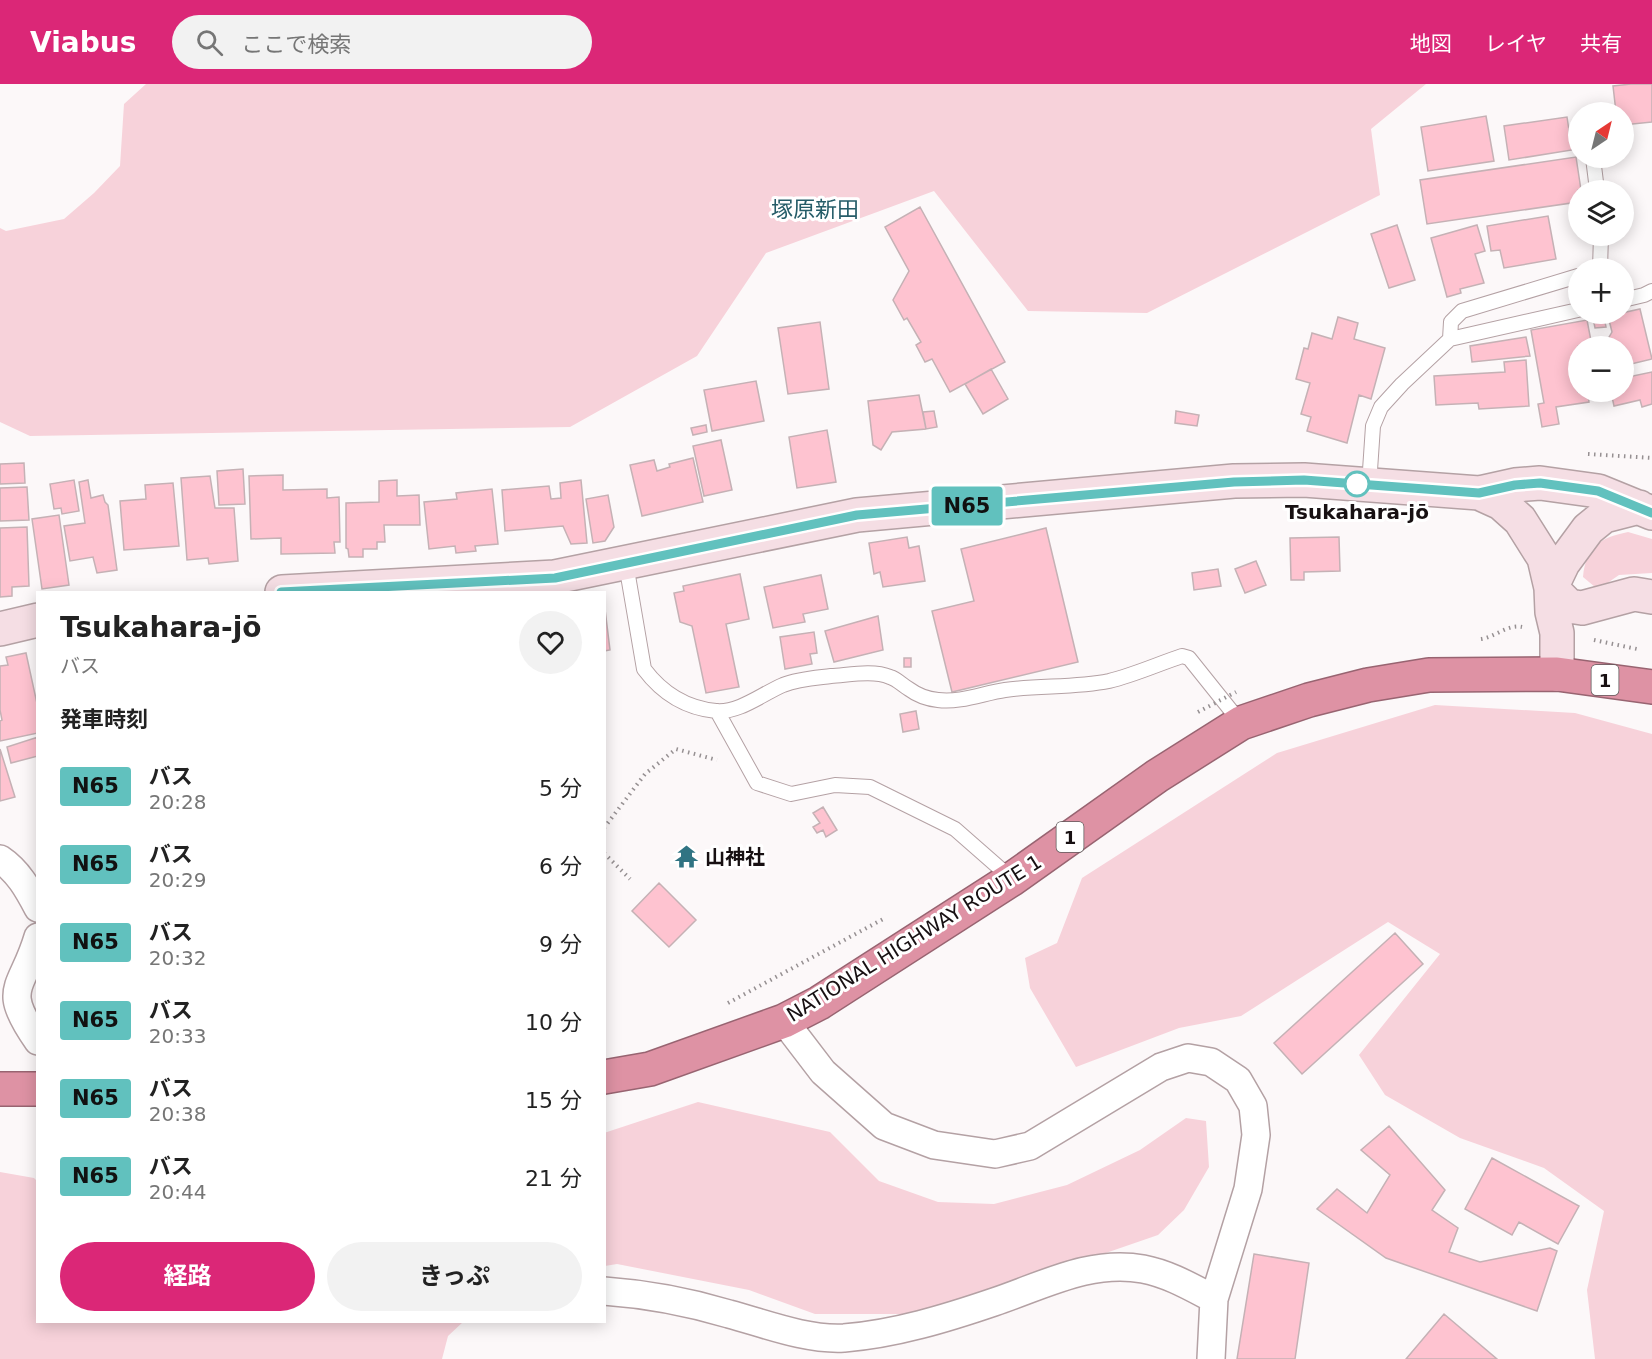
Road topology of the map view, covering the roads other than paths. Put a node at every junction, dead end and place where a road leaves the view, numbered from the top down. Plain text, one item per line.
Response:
1 (1568, 279) edge
2 (1652, 291) edge
3 (1634, 297) edge
4 (1568, 312) edge
5 (1450, 339) junction
6 (1369, 485) junction
7 (1479, 493) junction
8 (1646, 510) edge
9 (626, 564) junction
10 (1551, 588) junction
11 (302, 591) edge
12 (1652, 597) edge
13 (1582, 608) junction
14 (36, 620) edge
15 (0, 629) edge
16 (1557, 633) junction
17 (1557, 674) junction
18 (1652, 687) edge
19 (1238, 707) junction
20 (717, 711) junction
21 (0, 859) edge
22 (1012, 879) junction
23 (36, 904) edge
24 (36, 943) edge
25 (784, 1021) junction
26 (36, 1039) edge
27 (606, 1077) edge
28 (0, 1089) edge
29 (36, 1089) edge
30 (606, 1291) edge
31 (1214, 1299) junction
32 (1211, 1359) edge

1 - 5 lane
2 - 3 lane
4 - 5 lane
5 - 6 lane
6 - 7 street
6 - 9 street
7 - 8 street
7 - 10 street
8 - 10 street
9 - 11 street
9 - 20 lane
10 - 13 street
10 - 16 street
12 - 13 street
13 - 16 street
14 - 15 street
16 - 17 street
17 - 18 highway, NATIONAL HIGHWAY ROUTE 1 / 1
17 - 19 highway, NATIONAL HIGHWAY ROUTE 1 / 1
19 - 20 lane
19 - 22 highway, NATIONAL HIGHWAY ROUTE 1 / 1
20 - 22 lane
21 - 23 street
22 - 25 highway, NATIONAL HIGHWAY ROUTE 1 / 1
24 - 26 street
25 - 27 highway, NATIONAL HIGHWAY ROUTE 1 / 1
25 - 31 street
28 - 29 highway
30 - 31 street
31 - 32 street

